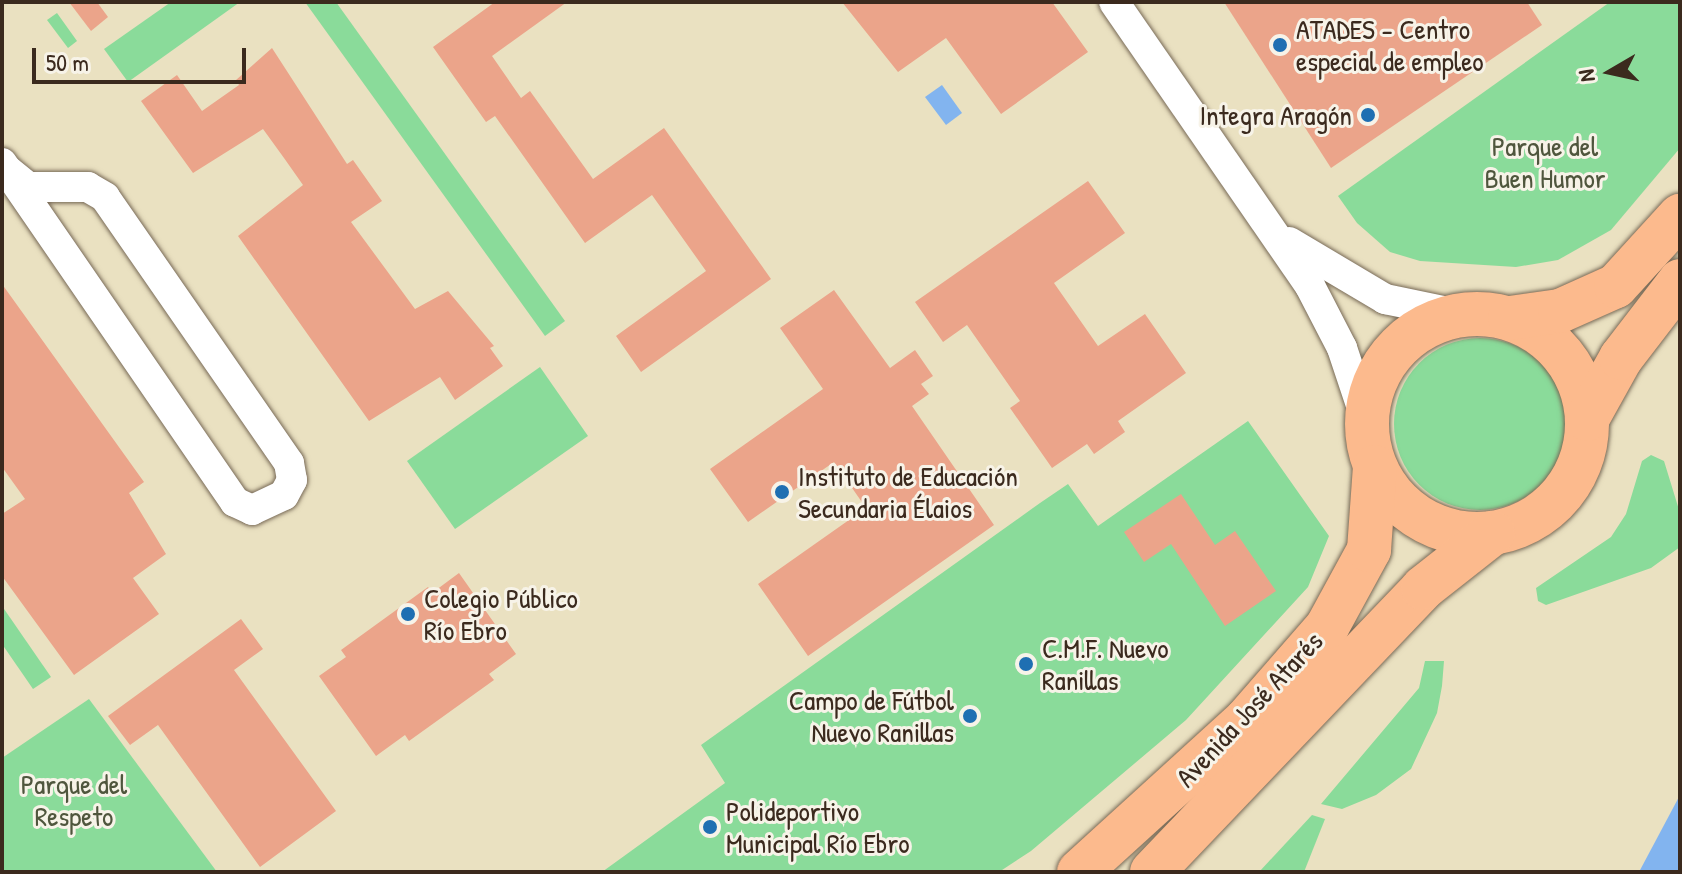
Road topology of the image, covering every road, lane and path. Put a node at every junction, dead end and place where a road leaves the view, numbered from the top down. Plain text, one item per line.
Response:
1 (1114, 2) edge
2 (5, 167) edge
3 (71, 187) junction
4 (1680, 216) edge
5 (50, 233) junction
6 (1277, 234) junction
7 (1680, 281) edge
8 (1458, 314) junction
9 (1510, 318) junction
10 (1587, 419) junction
11 (1366, 420) junction
12 (1375, 467) junction
13 (1493, 533) junction
14 (1079, 872) edge
15 (1152, 872) edge

1 - 6 street
2 - 3 street
2 - 5 street
3 - 5 street
3 - 5 street
4 - 9 main road
6 - 8 street
6 - 11 street
7 - 10 main road
8 - 9 main road
8 - 11 main road
9 - 10 main road
10 - 13 main road
11 - 12 main road
12 - 13 main road
12 - 14 main road, Avenida José Atarés
13 - 15 main road, Avenida José Atarés

